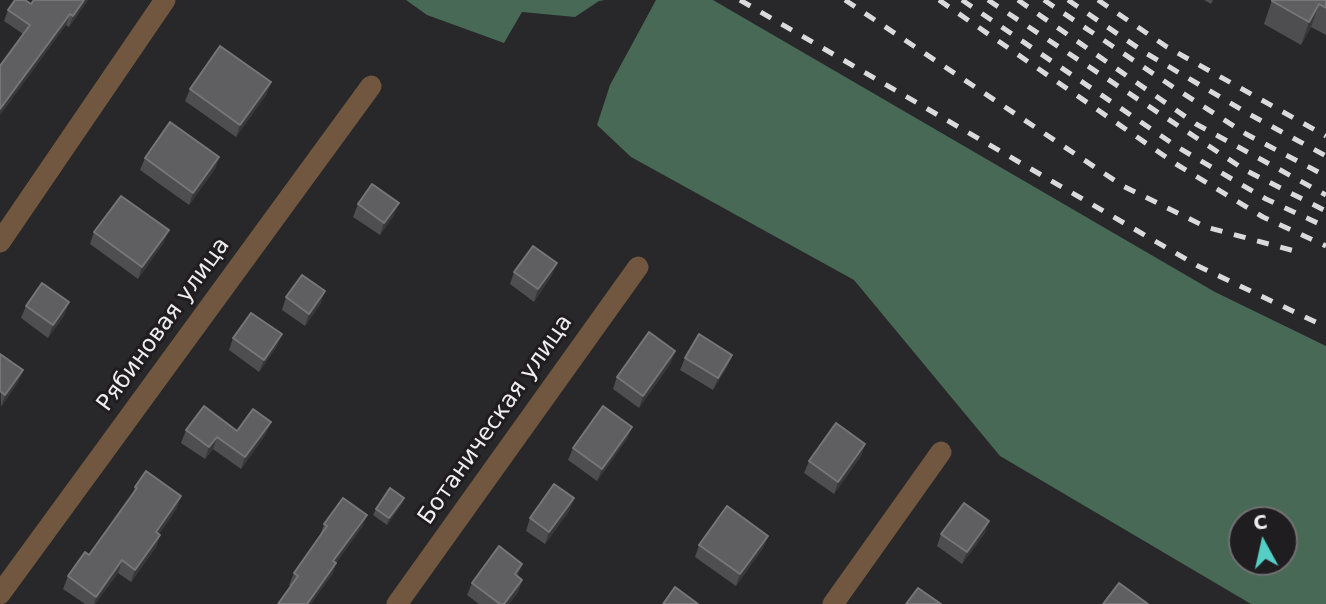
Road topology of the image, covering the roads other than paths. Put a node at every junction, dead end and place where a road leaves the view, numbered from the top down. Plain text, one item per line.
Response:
1 (165, 0) edge
2 (371, 86) dead end
3 (0, 242) edge
4 (638, 267) dead end
5 (941, 452) dead end
6 (0, 594) edge
7 (397, 604) edge
8 (834, 604) edge

1 - 3 street
2 - 6 street, Рябиновая улица
4 - 7 street, Ботаническая улица
5 - 8 street

